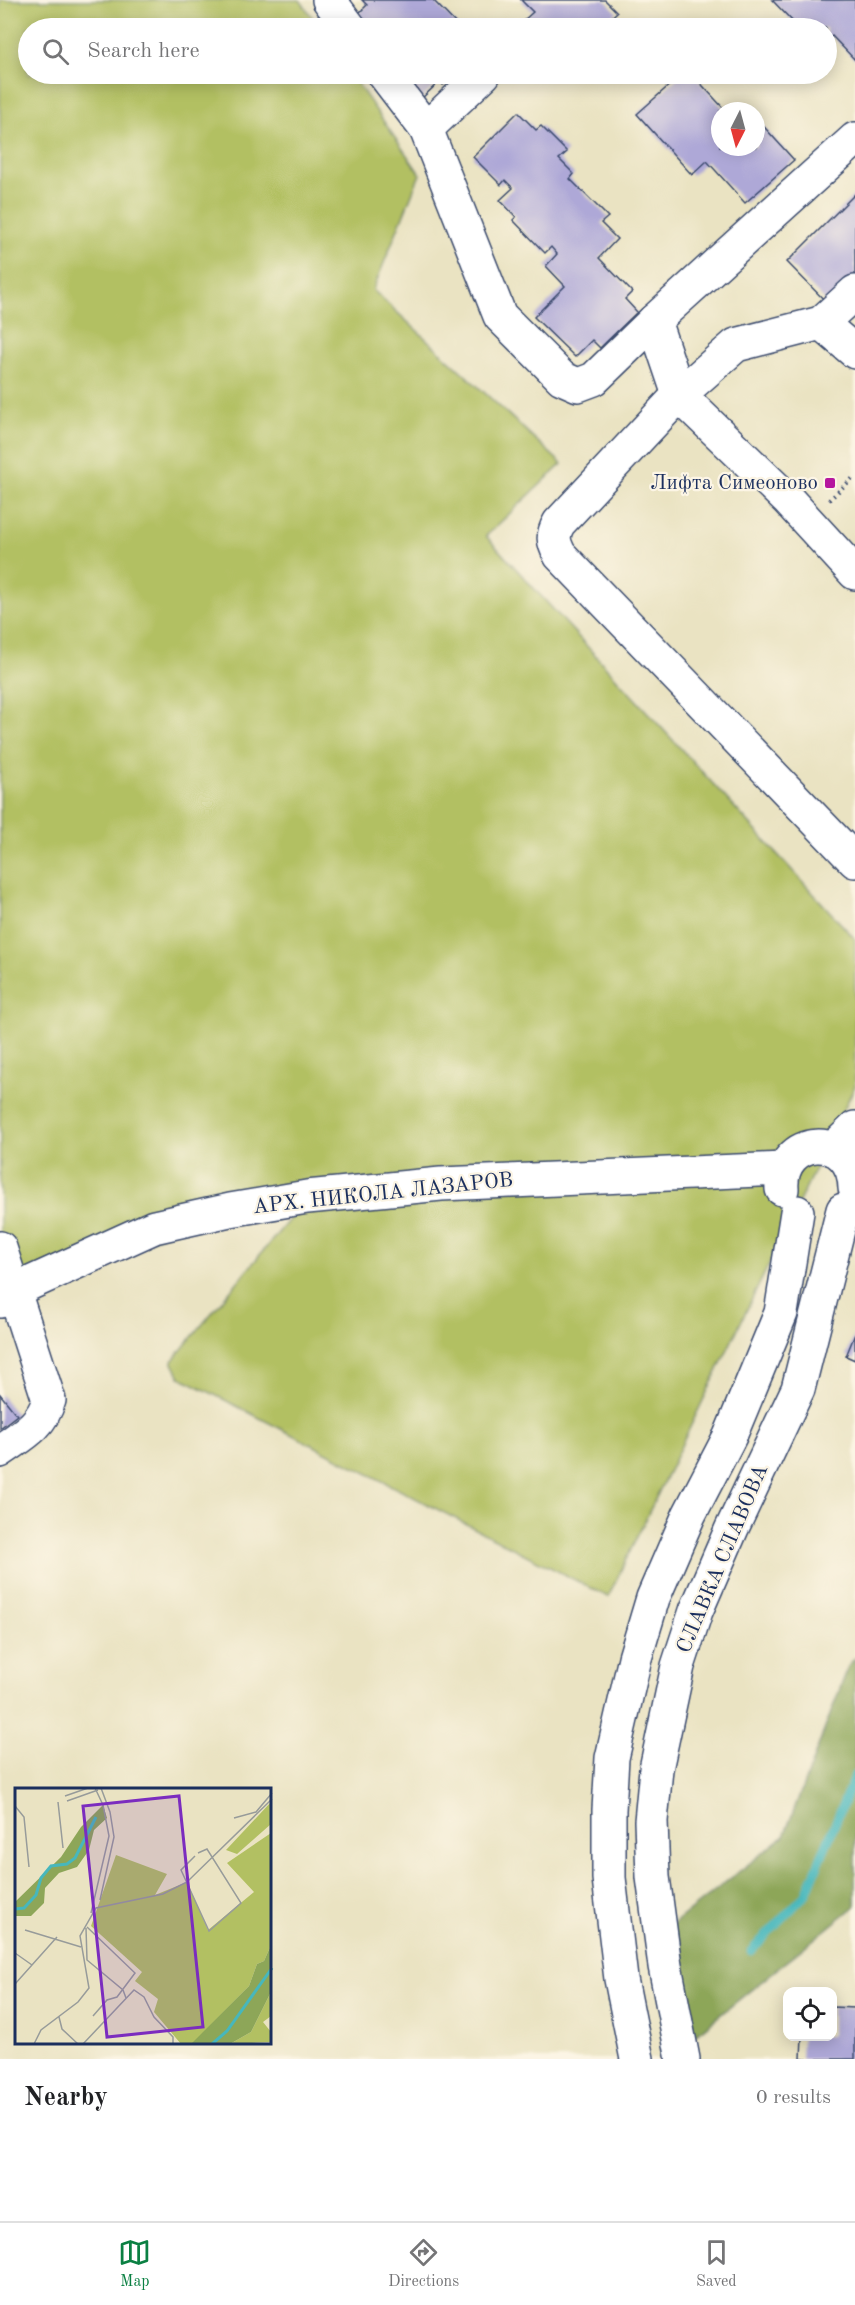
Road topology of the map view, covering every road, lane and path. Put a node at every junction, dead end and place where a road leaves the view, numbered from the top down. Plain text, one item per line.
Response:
1 (329, 0) edge
2 (342, 18) edge
3 (392, 84) edge
4 (473, 84) edge
5 (426, 129) junction
6 (855, 140) edge
7 (855, 292) edge
8 (654, 321) junction
9 (821, 323) junction
10 (855, 352) edge
11 (679, 395) junction
12 (855, 476) edge
13 (842, 488) dead end
14 (855, 573) edge
15 (855, 861) edge
16 (844, 1138) edge
17 (784, 1169) junction
18 (851, 1195) edge
19 (797, 1212) junction
20 (0, 1248) edge
21 (7, 1296) edge
22 (0, 1451) edge
23 (637, 2059) edge
24 (683, 2059) edge

1 - 2 street
3 - 5 street
4 - 5 street
5 - 8 street
6 - 8 street
7 - 9 street
8 - 11 street
9 - 10 street
9 - 11 street
11 - 14 street
11 - 15 street
12 - 13 path
16 - 17 street
16 - 18 street
17 - 19 street
17 - 21 street, АРХ. НИКОЛА ЛАЗАРОВ
18 - 19 street
18 - 24 street, СЛАВКА СЛАВОВА
19 - 23 street, СЛАВКА СЛАВОВА
20 - 21 street
21 - 22 street

